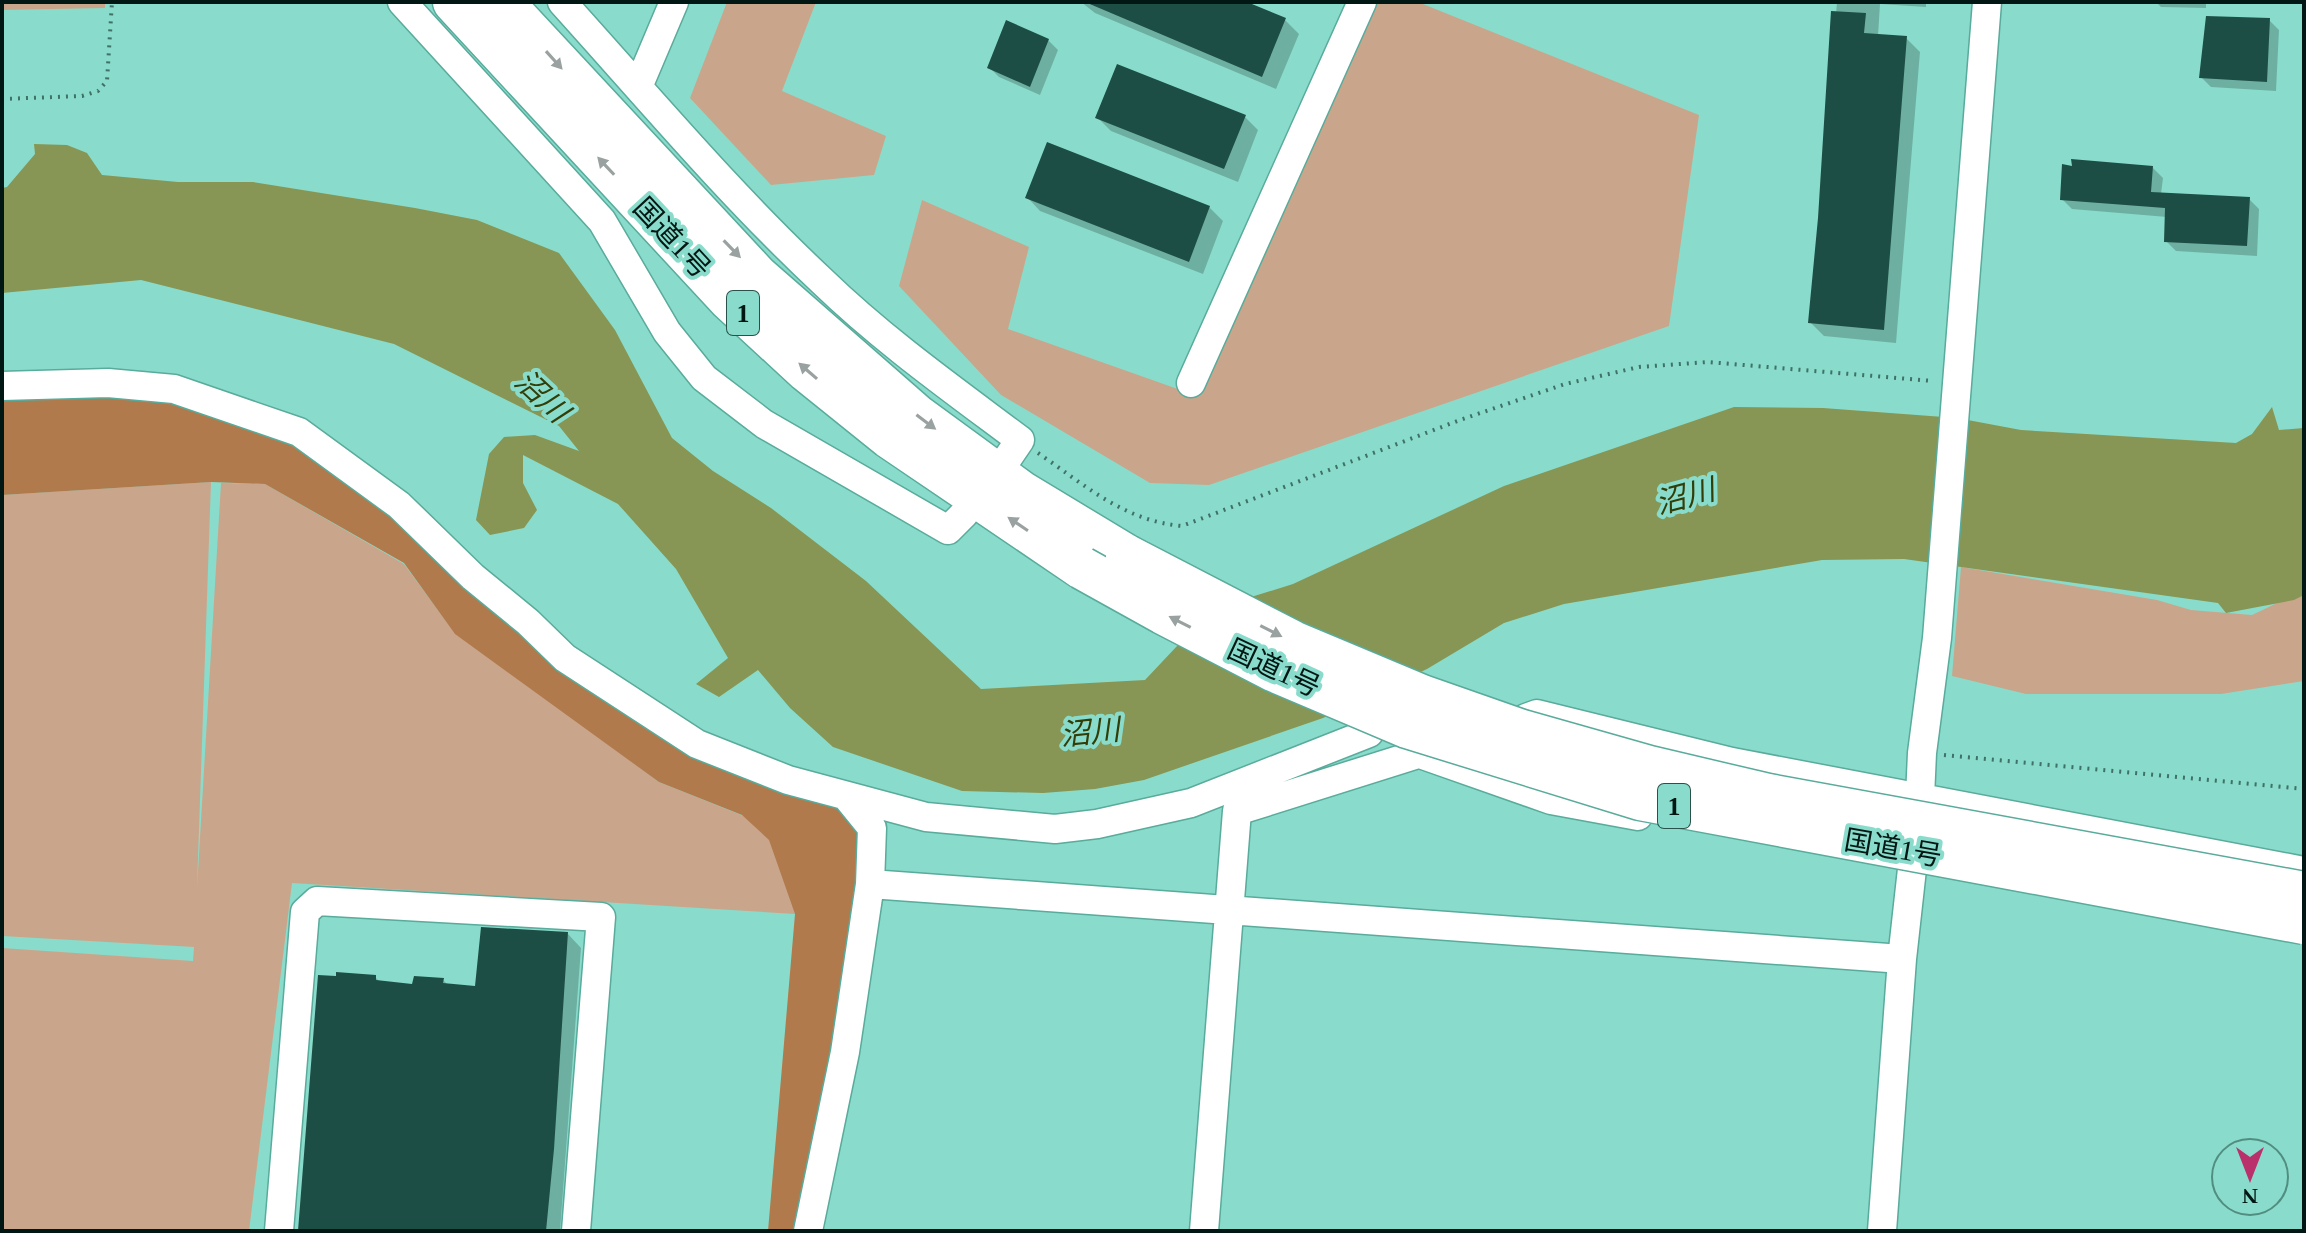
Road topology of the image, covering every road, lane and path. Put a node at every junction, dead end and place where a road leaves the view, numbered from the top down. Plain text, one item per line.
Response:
1 (112, 2) edge
2 (402, 2) edge
3 (454, 2) edge
4 (502, 2) edge
5 (562, 2) edge
6 (674, 2) edge
7 (1362, 2) edge
8 (1987, 2) edge
9 (638, 87) junction
10 (2, 99) edge
11 (1191, 383) dead end
12 (2, 386) edge
13 (1956, 388) junction
14 (1013, 451) joint
15 (964, 514) dead end
16 (1369, 733) dead end
17 (1922, 753) junction
18 (1420, 754) junction
19 (2304, 789) edge
20 (846, 796) junction
21 (1920, 797) junction
22 (1912, 866) junction
23 (2304, 871) edge
24 (870, 884) junction
25 (2304, 893) edge
26 (1231, 909) junction
27 (2304, 923) edge
28 (2304, 939) edge
29 (1902, 959) junction
30 (279, 1231) edge
31 (576, 1231) edge
32 (808, 1231) edge
33 (1204, 1231) edge
34 (1882, 1231) edge

1 - 10 path
2 - 15 street
27 -> 3 highway, 国道1号 / 1, bridge
4 -> 25 highway, 国道1号 / 1, bridge
5 - 9 street
6 - 9 street
7 - 11 street
8 - 13 street
9 - 14 street
12 - 20 street
13 - 14 path
13 - 17 street
16 - 20 street
17 - 19 path
17 - 21 street
18 - 21 street
18 - 22 street
18 - 26 street
20 - 24 street
21 - 22 street
21 - 23 street
22 - 28 street
22 - 29 street
24 - 26 street
24 - 32 street
26 - 29 street
26 - 33 street
29 - 34 street
30 - 31 street

